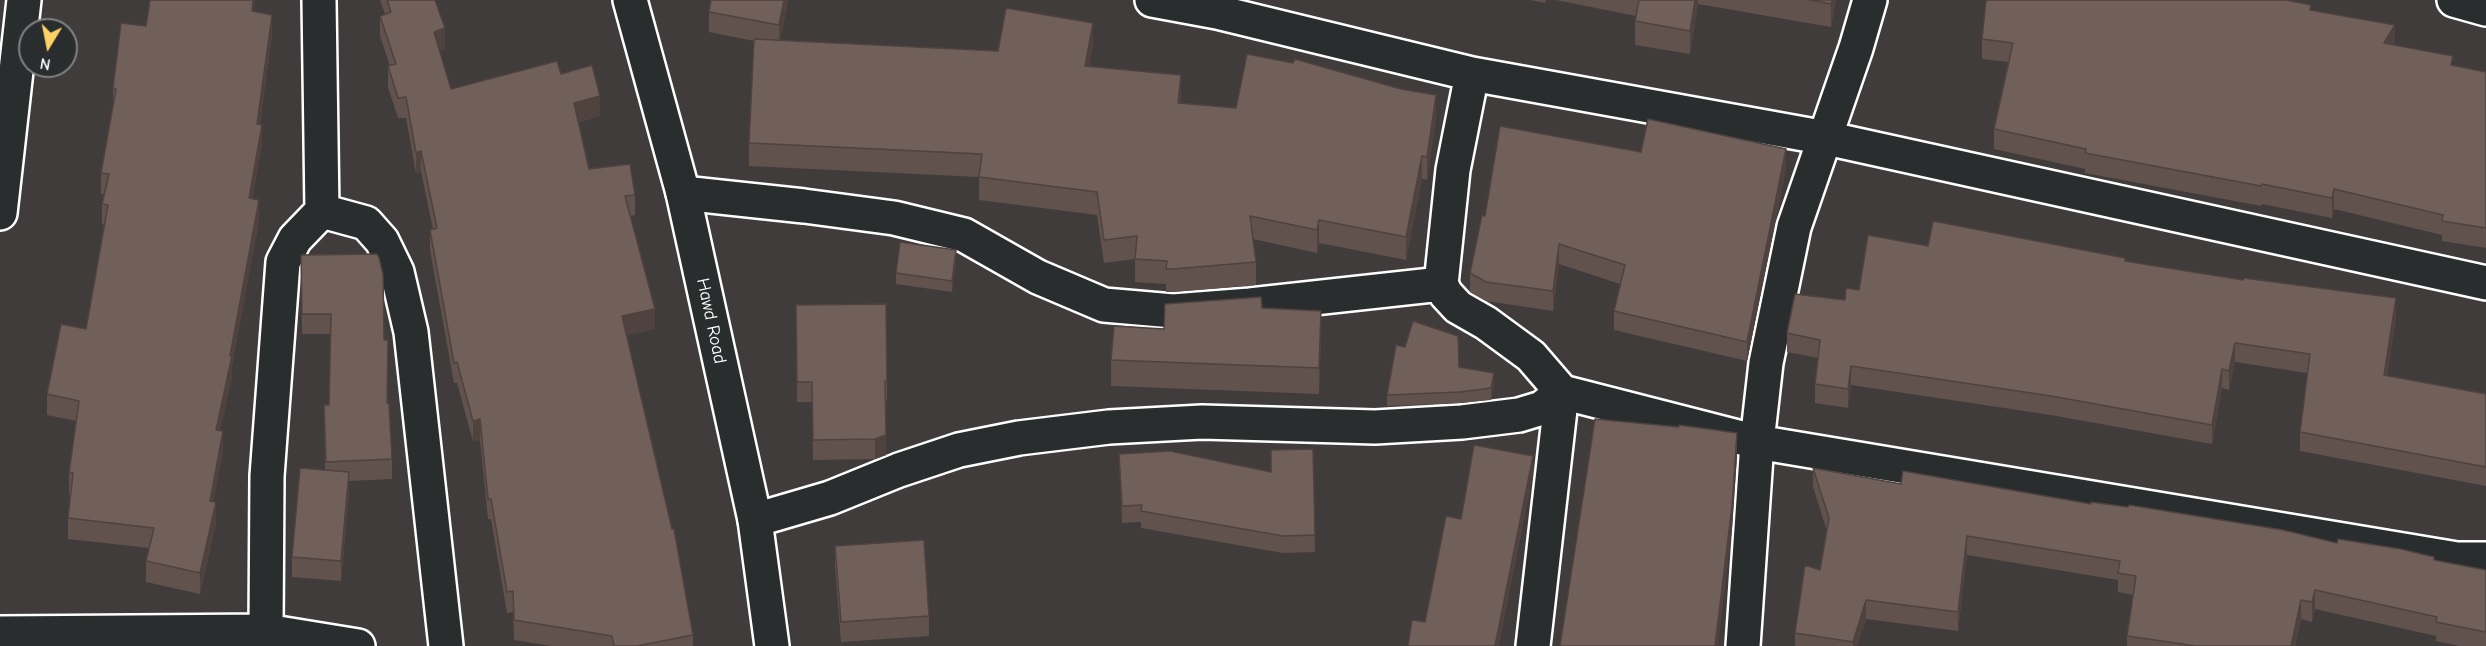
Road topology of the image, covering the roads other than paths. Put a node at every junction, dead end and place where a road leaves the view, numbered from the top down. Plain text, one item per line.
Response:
1 (24, 0) edge
2 (319, 0) edge
3 (630, 0) edge
4 (1152, 0) edge
5 (1870, 0) edge
6 (2454, 0) edge
7 (2486, 9) edge
8 (1472, 74) junction
9 (1826, 138) junction
10 (683, 193) junction
11 (322, 211) junction
12 (0, 213) edge
13 (1442, 284) junction
14 (2486, 284) edge
15 (1562, 392) junction
16 (1757, 442) junction
17 (755, 520) junction
18 (2486, 559) edge
19 (266, 631) junction
20 (0, 633) edge
21 (358, 646) edge
22 (446, 646) edge
23 (772, 646) edge
24 (1533, 646) edge
25 (1743, 646) edge

1 - 12 street
2 - 11 street
3 - 10 street, Hawd Road
4 - 8 street
5 - 9 street
6 - 7 street
8 - 9 street
8 - 13 street
9 - 14 street
9 - 16 street
10 - 13 street
10 - 17 street, Hawd Road
11 - 19 street
11 - 22 street
13 - 15 street
15 - 16 street
15 - 17 street
15 - 24 street
16 - 18 street
16 - 25 street
17 - 23 street, Hawd Road
19 - 20 street
19 - 21 street

